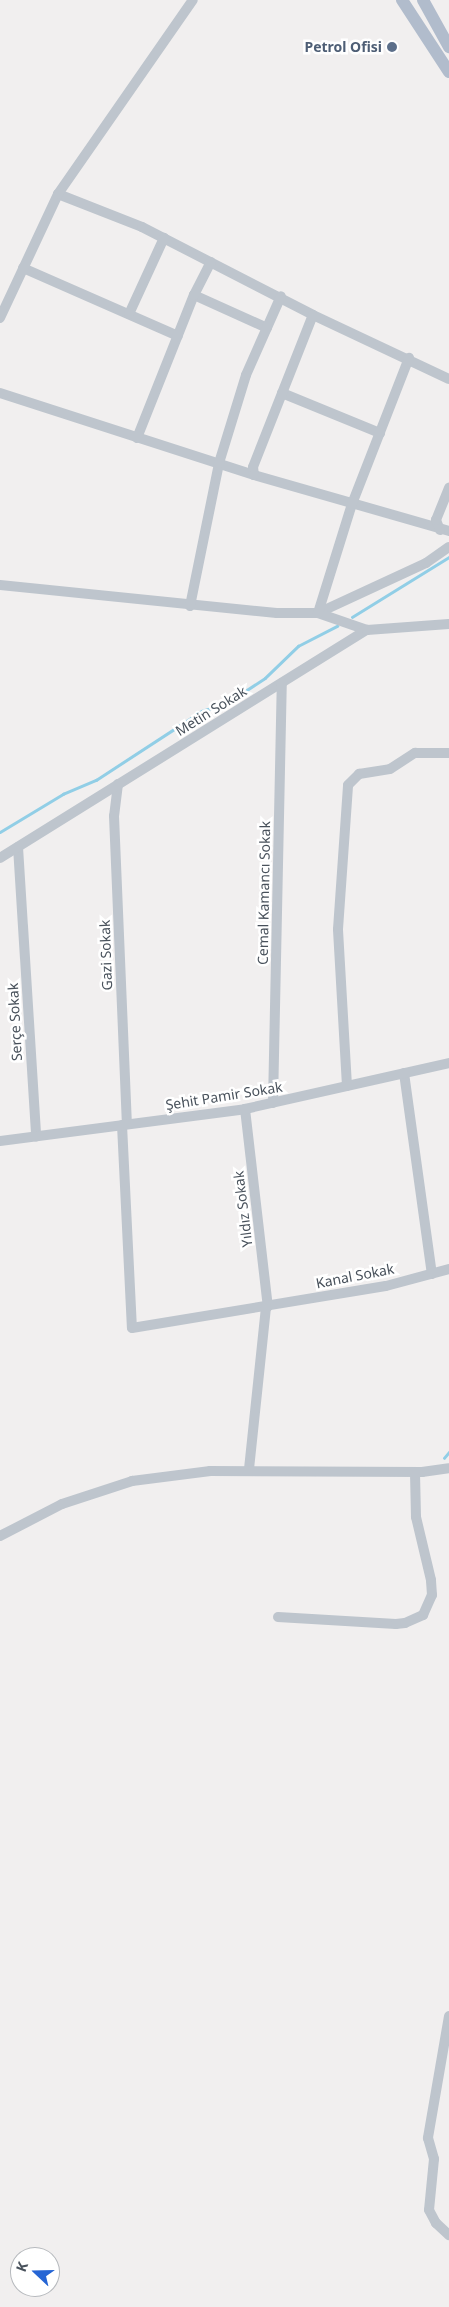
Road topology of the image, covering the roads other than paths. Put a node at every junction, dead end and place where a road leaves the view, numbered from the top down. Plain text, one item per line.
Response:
1 (193, 0) edge
2 (402, 0) edge
3 (422, 0) edge
4 (449, 48) edge
5 (449, 72) edge
6 (58, 194) junction
7 (164, 238) junction
8 (211, 262) junction
9 (22, 268) junction
10 (194, 295) junction
11 (281, 296) junction
12 (129, 314) junction
13 (313, 315) junction
14 (0, 318) edge
15 (267, 328) junction
16 (178, 336) junction
17 (409, 358) junction
18 (449, 379) edge
19 (0, 393) edge
20 (282, 393) junction
21 (380, 433) junction
22 (137, 438) junction
23 (219, 463) junction
24 (254, 475) junction
25 (449, 488) edge
26 (352, 504) junction
27 (444, 531) edge
28 (449, 547) edge
29 (0, 585) edge
30 (190, 606) junction
31 (318, 613) junction
32 (449, 624) edge
33 (367, 630) junction
34 (282, 683) junction
35 (449, 753) edge
36 (118, 784) junction
37 (18, 847) junction
38 (0, 858) edge
39 (449, 1063) edge
40 (404, 1073) junction
41 (347, 1086) junction
42 (273, 1103) junction
43 (245, 1109) junction
44 (125, 1124) junction
45 (36, 1136) junction
46 (0, 1141) edge
47 (449, 1269) edge
48 (432, 1274) junction
49 (267, 1307) junction
50 (132, 1328) joint
51 (249, 1469) junction
52 (446, 1469) edge
53 (419, 1472) junction
54 (0, 1536) edge
55 (278, 1617) dead end
56 (449, 2016) edge
57 (449, 2235) edge

1 - 6 street
2 - 5 main road
3 - 4 main road
6 - 7 street
6 - 9 street
7 - 8 street
7 - 12 street
8 - 10 street
8 - 11 street
9 - 12 street
9 - 14 street
10 - 15 street
10 - 16 street
11 - 13 street
11 - 15 street
12 - 16 street
13 - 17 street
13 - 20 street
15 - 23 street
16 - 22 street
17 - 18 street
17 - 21 street
19 - 22 street
20 - 21 street
20 - 24 street
21 - 26 street
22 - 23 street
23 - 24 street
23 - 30 street
24 - 26 street
25 - 27 street
26 - 27 street
26 - 31 street
28 - 31 street
29 - 30 street
30 - 31 street
31 - 33 street
32 - 33 street, Metin Sokak
33 - 34 street, Metin Sokak
34 - 36 street, Metin Sokak
34 - 42 street, Cemal Kamancı Sokak
35 - 41 street
36 - 37 street, Metin Sokak
36 - 44 street, Gazi Sokak
37 - 38 street, Metin Sokak
37 - 45 street, Serçe Sokak
39 - 40 street, Şehit Pamir Sokak
40 - 41 street, Şehit Pamir Sokak
40 - 48 street
41 - 42 street, Şehit Pamir Sokak
42 - 43 street, Şehit Pamir Sokak
43 - 44 street, Şehit Pamir Sokak
43 - 49 street, Yıldız Sokak
44 - 45 street, Şehit Pamir Sokak
44 - 50 street, Gazi Sokak
45 - 46 street, Şehit Pamir Sokak
47 - 48 street, Kanal Sokak
48 - 49 street, Kanal Sokak
49 - 50 street, Kanal Sokak
49 - 51 street, Yıldız Sokak
51 - 53 street
51 - 54 street
52 - 53 street
53 - 55 street
56 - 57 street

